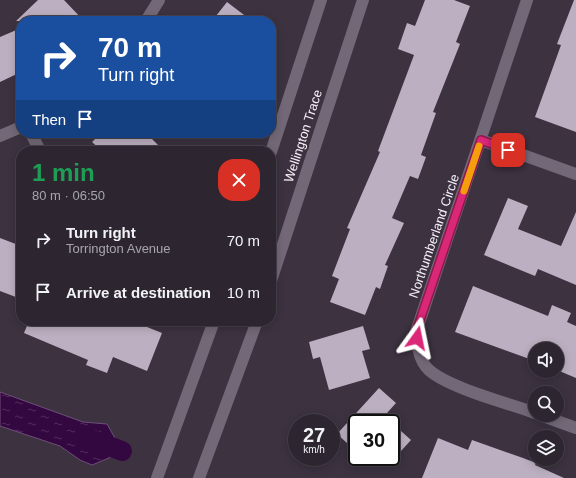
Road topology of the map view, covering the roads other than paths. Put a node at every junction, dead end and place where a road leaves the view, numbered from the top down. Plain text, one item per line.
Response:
1 (159, 0) edge
2 (321, 0) edge
3 (363, 0) edge
4 (527, 0) edge
5 (149, 16) edge
6 (16, 128) edge
7 (0, 136) edge
8 (276, 137) edge
9 (481, 140) junction
10 (576, 174) edge
11 (276, 266) edge
12 (212, 326) edge
13 (255, 326) edge
14 (528, 411) edge
15 (559, 422) edge
16 (576, 428) edge
17 (157, 478) edge
18 (199, 478) edge

1 - 5 street
2 - 8 street, Wellington Trace
3 - 11 street, Wellington Trace
4 - 9 street, Northumberland Circle
6 - 7 street
9 - 10 street
9 - 14 street, Northumberland Circle
12 - 17 street
13 - 18 street
15 - 16 street

